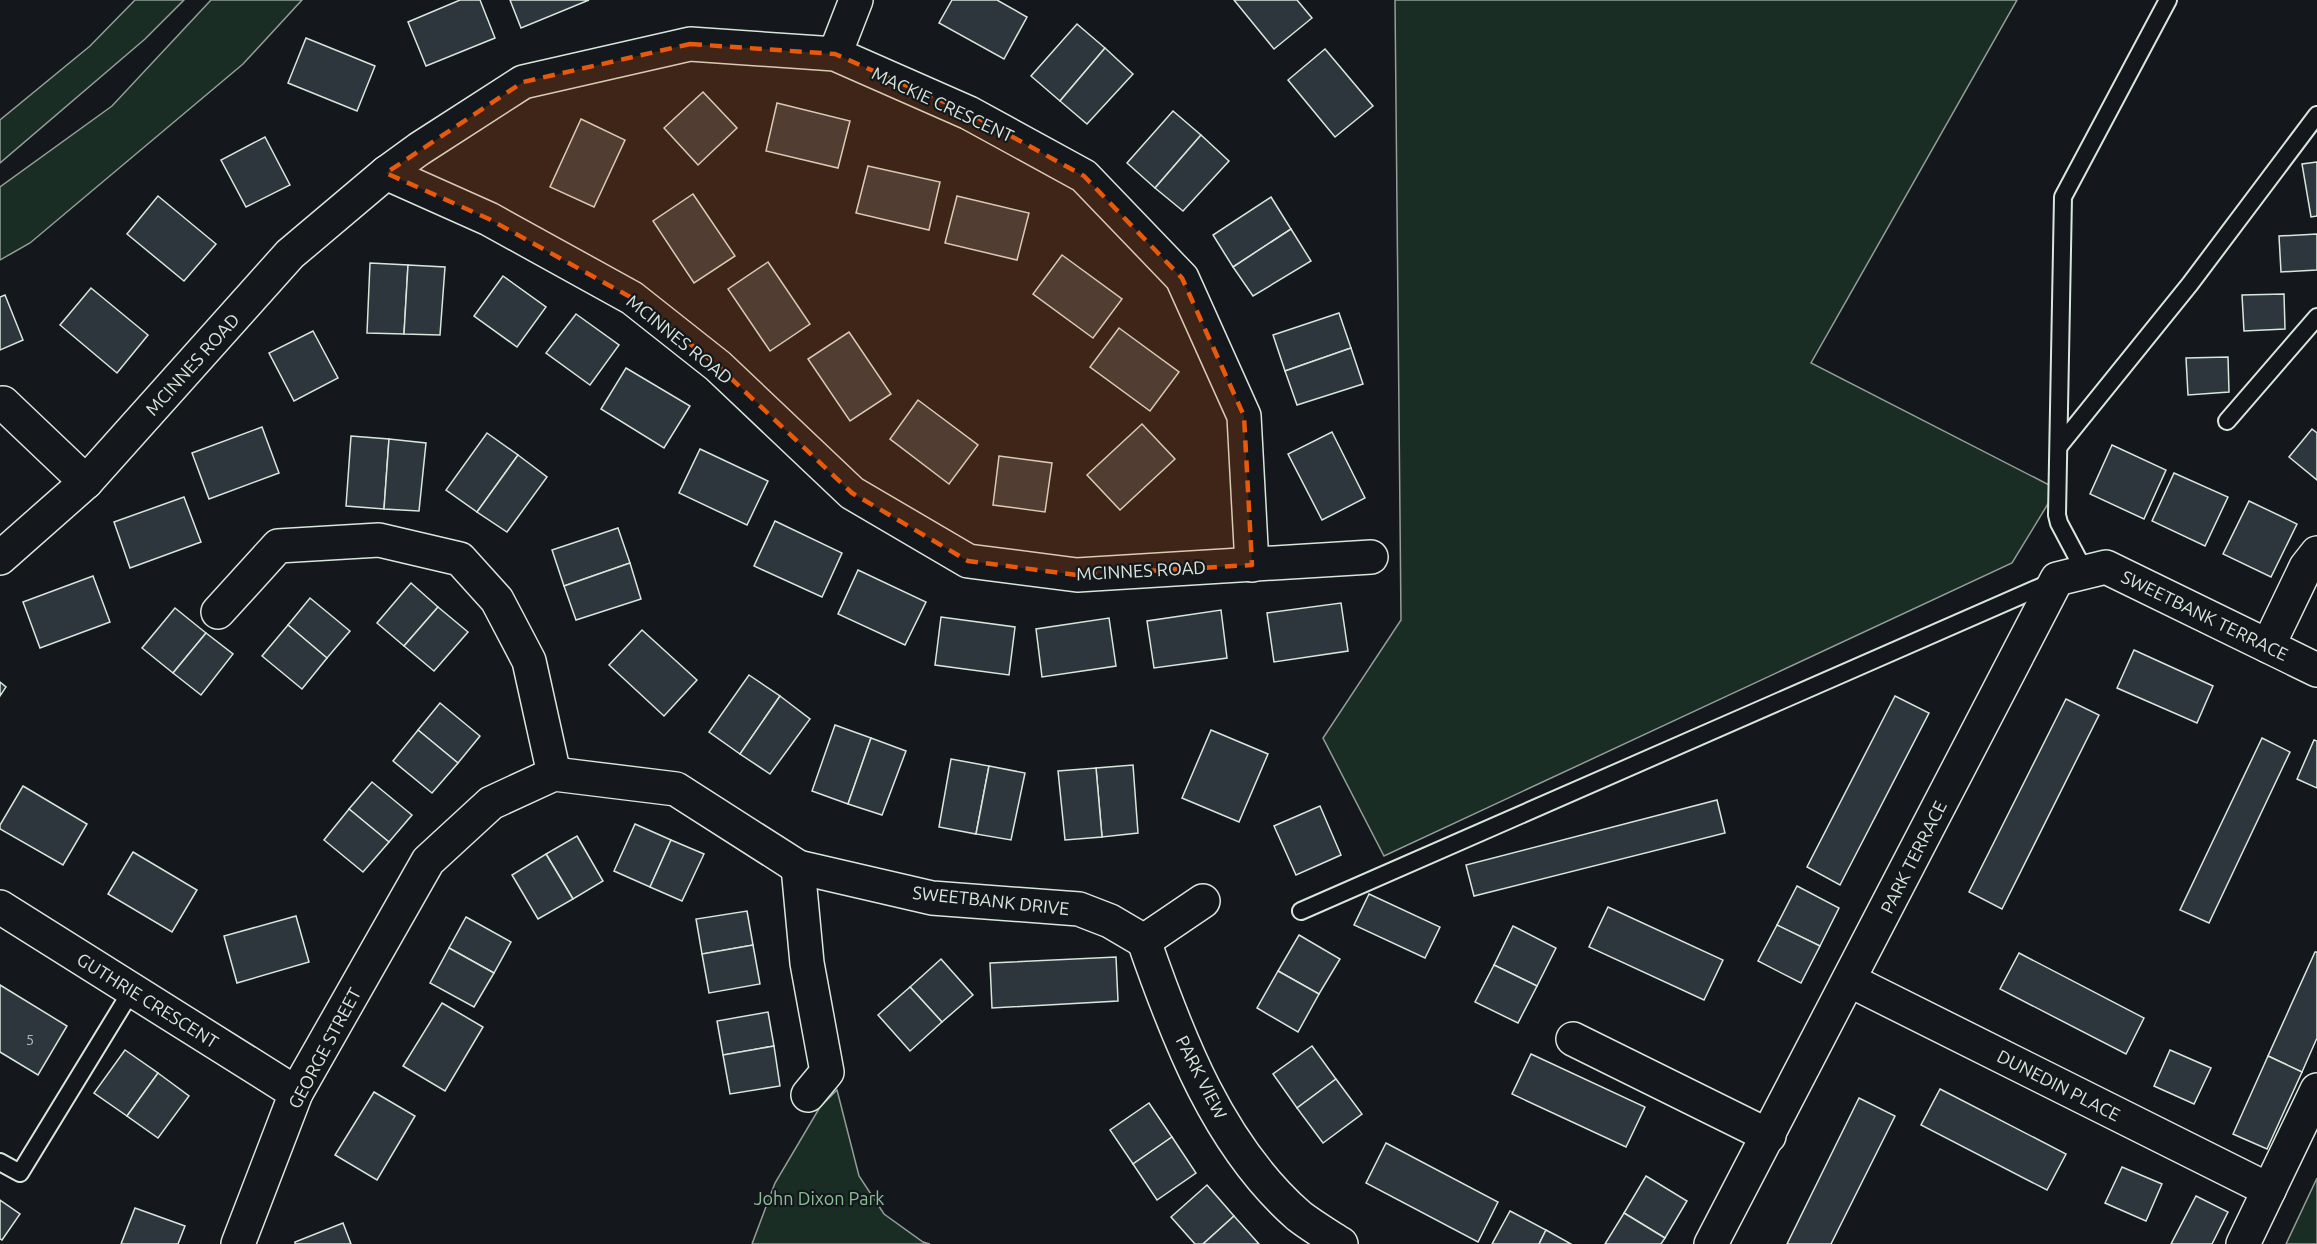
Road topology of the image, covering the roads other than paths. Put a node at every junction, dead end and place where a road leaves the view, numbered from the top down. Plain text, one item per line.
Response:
1 (856, 0) edge
2 (2168, 0) edge
3 (835, 54) junction
4 (2317, 114) edge
5 (386, 173) junction
6 (2317, 317) edge
7 (3, 403) dead end
8 (2227, 421) dead end
9 (2060, 445) junction
10 (86, 482) junction
11 (2317, 553) edge
12 (1371, 557) dead end
13 (0, 558) edge
14 (1252, 565) junction
15 (2071, 576) junction
16 (218, 612) dead end
17 (2268, 646) junction
18 (2317, 670) edge
19 (554, 774) junction
20 (798, 867) junction
21 (1203, 901) dead end
22 (0, 907) edge
23 (1301, 911) dead end
24 (1144, 941) junction
25 (1849, 980) junction
26 (132, 990) junction
27 (1573, 1039) dead end
28 (2317, 1090) edge
29 (296, 1093) junction
30 (808, 1095) dead end
31 (1769, 1136) junction
32 (0, 1162) edge
33 (2269, 1191) junction
34 (238, 1244) edge
35 (1341, 1244) edge
36 (1711, 1244) edge
37 (2243, 1244) edge

1 - 3 street
2 - 9 lane
3 - 5 street, MACKIE CRESCENT
3 - 14 street, MACKIE CRESCENT
4 - 9 lane
5 - 10 street, MCINNES ROAD
5 - 14 street, MCINNES ROAD
6 - 8 lane
7 - 10 street
9 - 15 lane
10 - 13 street, MCINNES ROAD
11 - 17 street
12 - 14 street, MCINNES ROAD
15 - 17 street, SWEETBANK TERRACE
15 - 23 lane
15 - 25 street, PARK TERRACE
16 - 19 street
17 - 18 street, SWEETBANK TERRACE
19 - 20 street, SWEETBANK DRIVE
19 - 29 street, GEORGE STREET
20 - 24 street, SWEETBANK DRIVE
20 - 30 street
21 - 24 street
22 - 26 street, GUTHRIE CRESCENT
24 - 35 street, PARK VIEW
25 - 31 street, PARK TERRACE
25 - 33 street, DUNEDIN PLACE
26 - 29 street, GUTHRIE CRESCENT
26 - 32 lane
27 - 31 street
28 - 33 street
29 - 34 street, GEORGE STREET
31 - 36 street, PARK TERRACE
33 - 37 street

